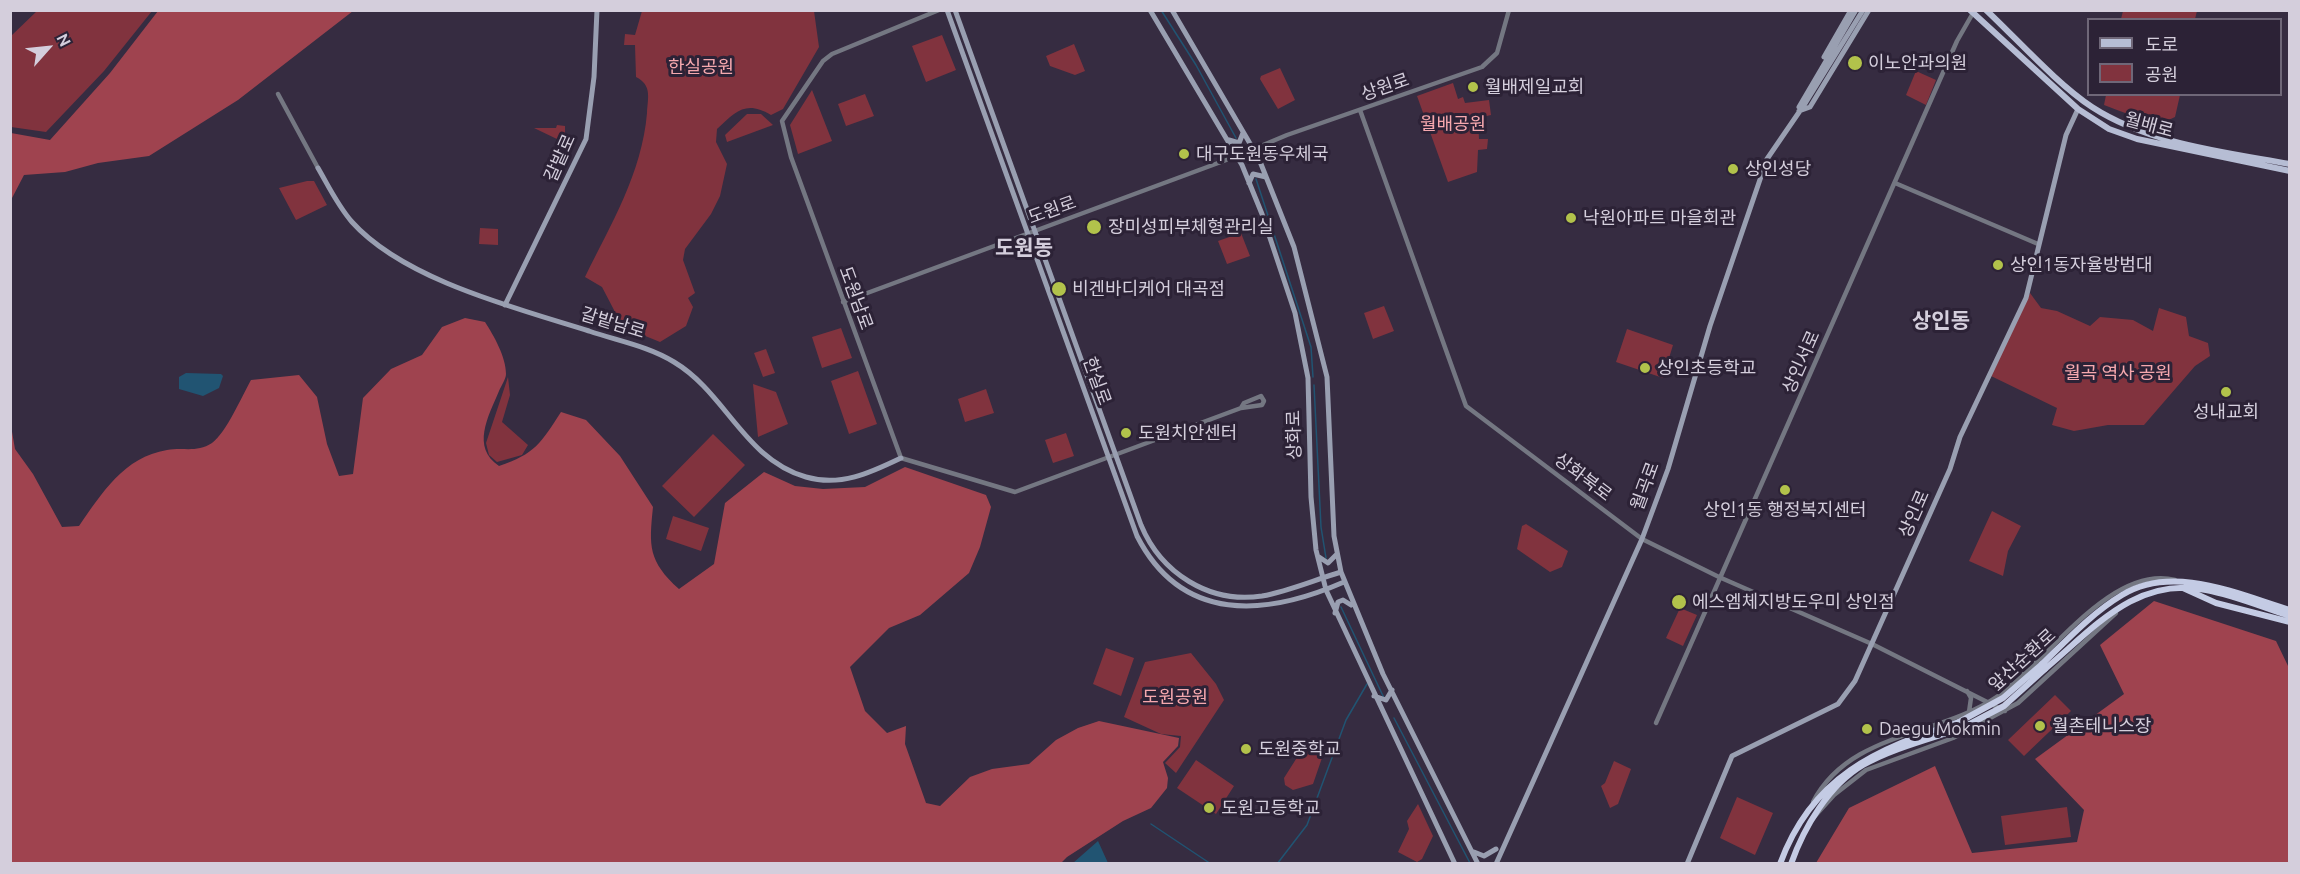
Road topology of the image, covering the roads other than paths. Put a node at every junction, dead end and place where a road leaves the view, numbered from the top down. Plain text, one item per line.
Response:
1 (597, 10) edge
2 (939, 10) edge
3 (947, 10) edge
4 (955, 10) edge
5 (1150, 10) edge
6 (1172, 10) edge
7 (1509, 10) edge
8 (1851, 10) edge
9 (1856, 10) edge
10 (1863, 10) edge
11 (1869, 10) edge
12 (1986, 10) edge
13 (1972, 12) edge
14 (1843, 38) junction
15 (278, 94) dead end
16 (2078, 109) junction
17 (1360, 110) junction
18 (1798, 111) junction
19 (1242, 129) junction
20 (1228, 138) junction
21 (1253, 149) junction
22 (1237, 156) junction
23 (2289, 164) edge
24 (318, 168) joint
25 (2289, 171) edge
26 (1267, 177) junction
27 (1249, 183) junction
28 (1895, 183) junction
29 (1034, 231) junction
30 (1027, 234) junction
31 (2038, 244) junction
32 (843, 302) junction
33 (505, 305) junction
34 (1241, 408) junction
35 (1116, 457) junction
36 (901, 458) junction
37 (1109, 459) junction
38 (1642, 539) junction
39 (1336, 552) junction
40 (1317, 553) junction
41 (1341, 572) junction
42 (1322, 577) junction
43 (1719, 578) junction
44 (1344, 582) junction
45 (2179, 586) junction
46 (1326, 590) junction
47 (1353, 606) junction
48 (2289, 608) edge
49 (1335, 614) junction
50 (2289, 616) edge
51 (2289, 622) edge
52 (1872, 644) junction
53 (1392, 690) junction
54 (1968, 691) junction
55 (1373, 694) junction
56 (1990, 702) junction
57 (2005, 711) junction
58 (1967, 713) junction
59 (1656, 723) dead end
60 (1963, 727) junction
61 (1809, 811) junction
62 (1496, 849) dead end
63 (1474, 854) junction
64 (1455, 864) edge
65 (1473, 864) edge
66 (1478, 864) edge
67 (1496, 864) edge
68 (1687, 864) edge
69 (1780, 864) edge
70 (1791, 864) edge

1 - 33 main road, 갈밭로
2 - 32 street, 도원남로
3 - 30 main road, 한실로
4 - 29 main road, 한실로
5 - 20 main road, 상화로
6 - 19 main road, 상화로
7 - 17 street, 상원로
8 - 18 main road
9 - 14 main road, 월곡로
10 - 14 main road, 월곡로
11 - 18 main road
12 - 23 main road, 월배로
13 - 16 main road, 월배로
13 - 28 street, 상인서로
14 - 18 main road, 월곡로
15 - 24 street
16 - 25 main road, 월배로
16 - 31 main road, 상인로
17 - 21 street, 상원로
17 - 38 street, 상화북로
18 - 38 main road, 월곡로
19 - 20 main road
19 - 21 main road, 상화로
20 - 22 main road, 상화로
21 - 22 street, 상원로
21 - 26 main road, 상화로
22 - 27 main road, 상화로
22 - 29 street, 도원로
24 - 33 main road, 갈밭남로
26 - 27 main road
26 - 39 main road, 상화로
27 - 40 main road, 상화로
28 - 31 street
28 - 43 street, 상인서로
29 - 30 street, 도원로
29 - 35 main road, 한실로
30 - 32 street, 도원로
30 - 37 main road, 한실로
31 - 52 main road, 상인로
32 - 36 street, 도원남로
33 - 36 main road, 갈밭남로
34 - 34 street
34 - 35 street
35 - 37 street
35 - 42 main road, 한실로
36 - 37 street
37 - 46 main road, 한실로
38 - 43 street, 상화북로
38 - 67 main road, 월곡로
39 - 40 main road
39 - 41 main road, 상화로
40 - 42 main road, 상화로
41 - 42 main road, 한실로
41 - 44 main road, 상화로
42 - 46 main road, 상화로
43 - 52 street, 상화북로
43 - 59 street, 상인서로
44 - 46 main road, 한실로
44 - 47 main road, 상화로
45 - 48 highway, 앞산순환로
45 - 50 highway, 앞산순환로
45 - 51 highway
45 - 56 street
45 - 57 street
45 - 60 highway, 앞산순환로, bridge
46 - 49 main road, 상화로
47 - 49 main road
47 - 53 main road, 상화로
49 - 55 main road, 상화로
52 - 54 street, 상화북로
52 - 68 main road, 상인로
53 - 55 main road
53 - 63 main road, 상화로
54 - 56 street, 상화북로
54 - 58 street
55 - 64 main road, 상화로
56 - 57 street, 상화북로
56 - 58 street
57 - 60 street
58 - 60 street
58 - 61 street
60 - 61 highway, 앞산순환로
60 - 70 highway, 앞산순환로
61 - 69 highway, 앞산순환로
62 - 63 main road
63 - 65 main road
63 - 66 main road, 상화로

